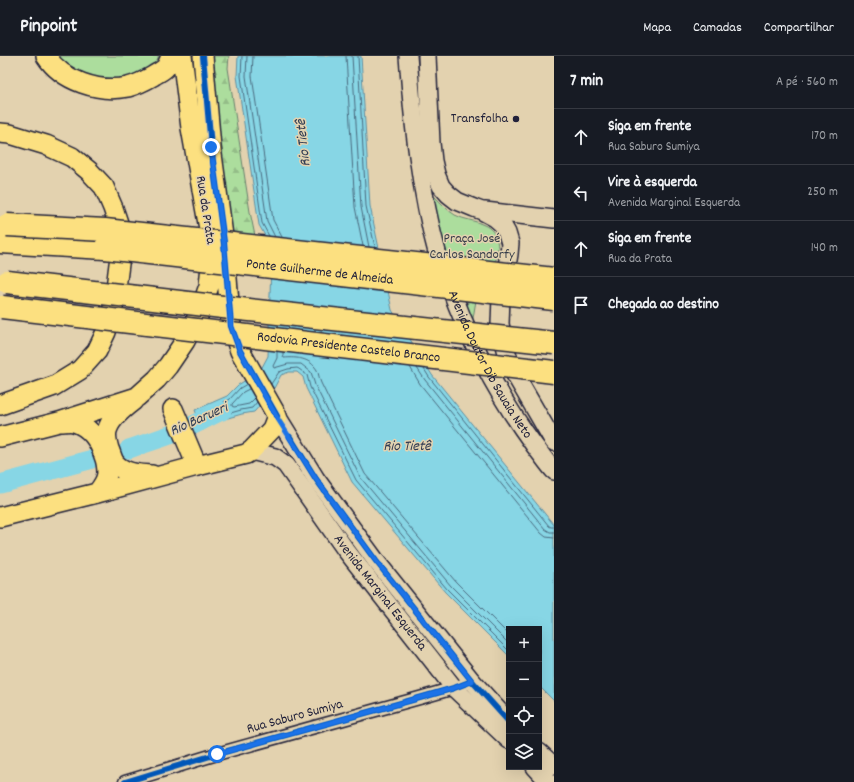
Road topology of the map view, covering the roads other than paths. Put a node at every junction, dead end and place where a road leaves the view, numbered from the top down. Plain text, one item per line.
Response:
1 (46, 56) edge
2 (171, 56) edge
3 (182, 56) edge
4 (203, 56) edge
5 (408, 56) edge
6 (427, 56) edge
7 (0, 134) edge
8 (482, 211) junction
9 (554, 219) edge
10 (5, 234) edge
11 (445, 273) junction
12 (503, 274) junction
13 (554, 279) edge
14 (3, 281) edge
15 (554, 299) edge
16 (1, 307) edge
17 (554, 343) edge
18 (248, 365) joint
19 (554, 372) edge
20 (137, 397) junction
21 (0, 405) edge
22 (173, 409) dead end
23 (275, 413) junction
24 (59, 422) junction
25 (0, 437) edge
26 (554, 442) edge
27 (251, 451) junction
28 (193, 458) junction
29 (554, 471) edge
30 (166, 475) junction
31 (97, 494) junction
32 (0, 517) edge
33 (472, 681) junction
34 (454, 688) junction
35 (506, 719) edge
36 (506, 737) edge
37 (542, 755) edge
38 (554, 766) edge
39 (538, 770) edge
40 (125, 782) edge
41 (549, 782) edge

1 - 2 main road
3 - 20 main road, Rua da Prata
4 - 18 main road, Rua da Prata
5 - 11 main road, Avenida Doutor Dib Sauaia Neto
6 - 8 main road, Avenida Doutor Dib Sauaia Neto
7 - 21 main road
8 - 9 main road
8 - 12 main road, Avenida Doutor Dib Sauaia Neto
10 - 13 highway, bridge
10 - 15 highway, Ponte Guilherme de Almeida, bridge
11 - 12 main road
11 - 29 main road, Avenida Doutor Dib Sauaia Neto
12 - 26 main road, Avenida Doutor Dib Sauaia Neto
14 - 17 highway, Rodovia Presidente Castelo Branco, bridge
16 - 19 highway, Rodovia Presidente Castelo Branco, bridge
18 - 23 main road, Avenida Marginal Esquerda
20 - 24 main road
20 - 30 main road, Rua da Prata
22 - 28 main road
23 - 27 main road
23 - 33 main road, Avenida Marginal Esquerda
24 - 25 main road
24 - 31 main road
27 - 28 main road
27 - 34 main road, Avenida Marginal Esquerda
28 - 30 main road
30 - 31 main road
31 - 32 main road
33 - 34 street, Rua Saburo Sumiya
33 - 35 main road, Avenida Marginal Esquerda
34 - 36 main road, Avenida Marginal Esquerda
34 - 40 street, Rua Saburo Sumiya
37 - 38 main road
39 - 41 main road

